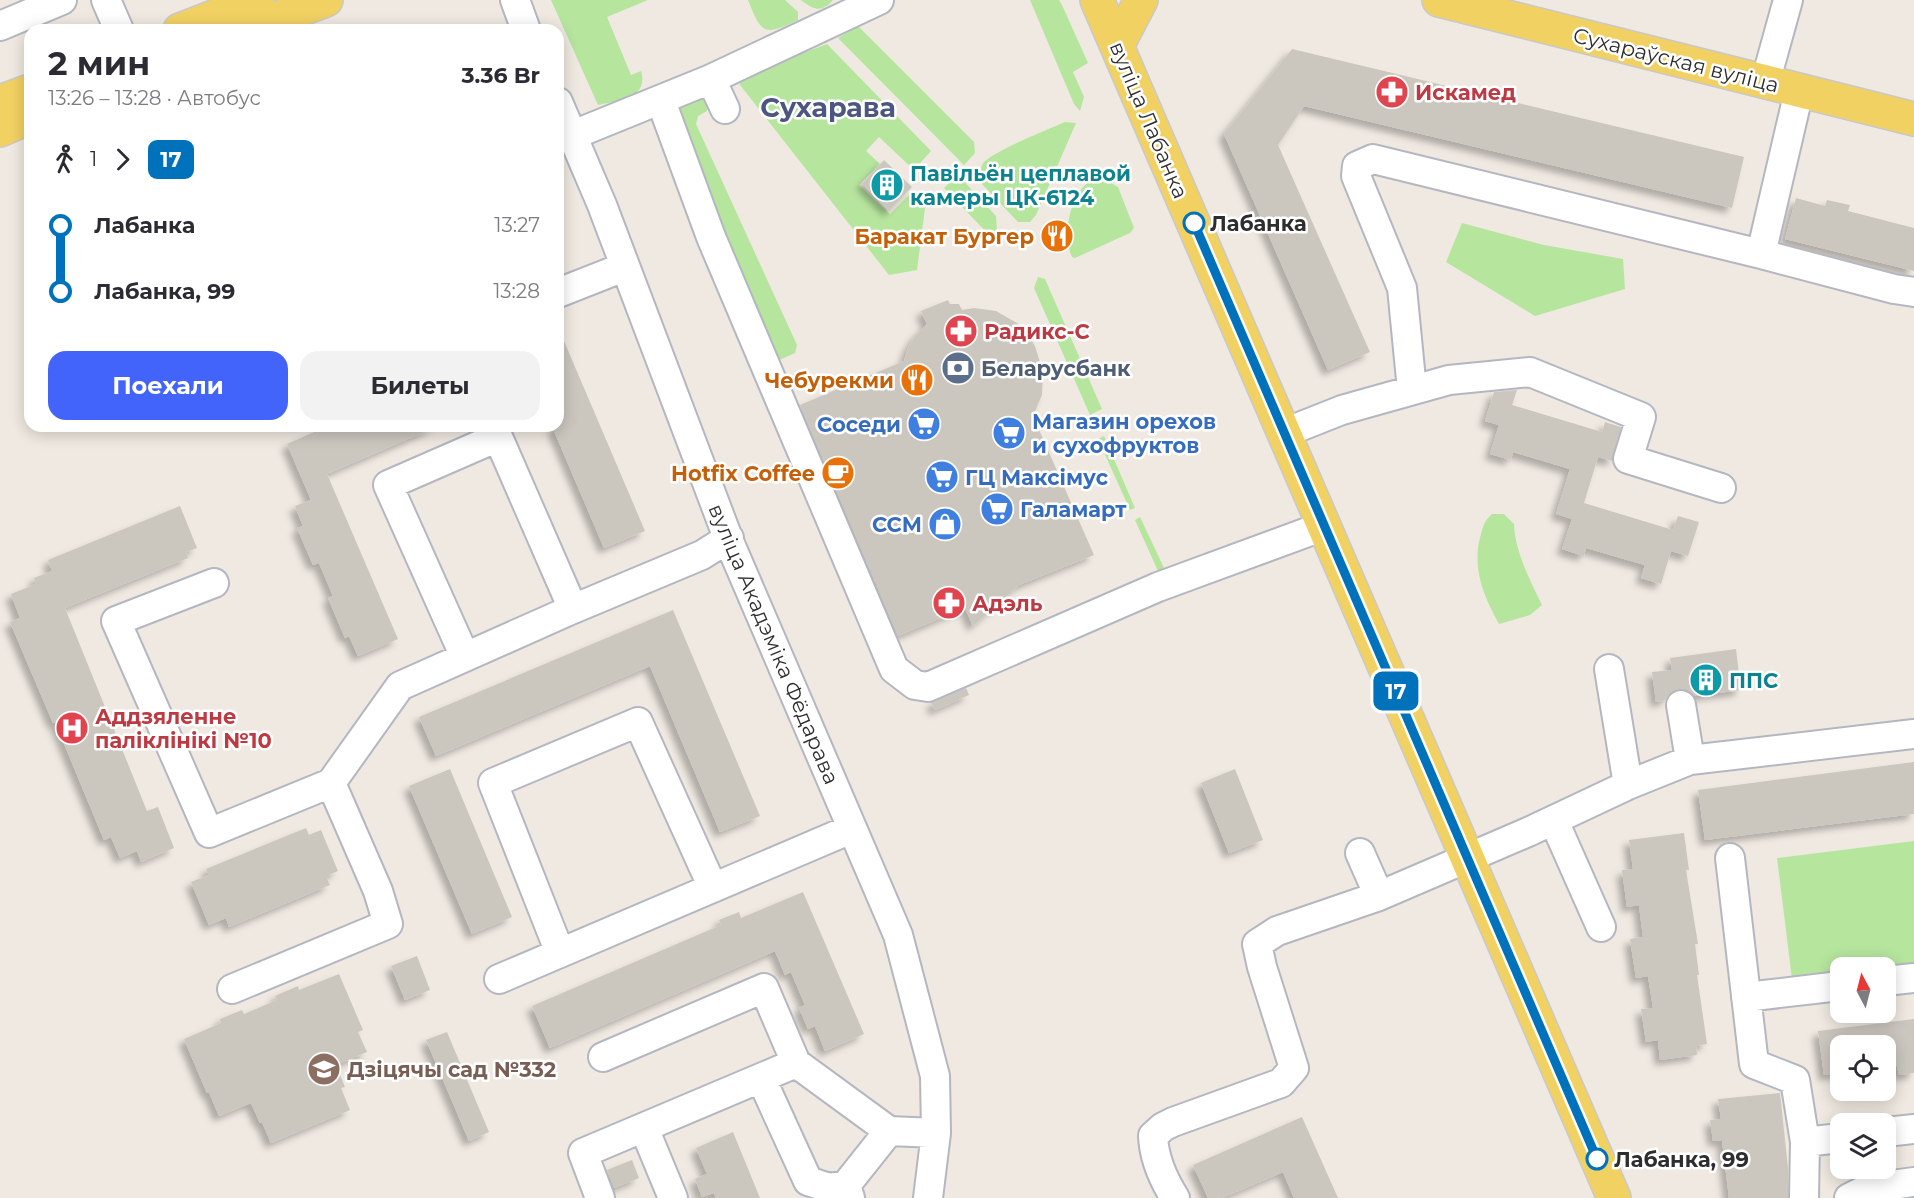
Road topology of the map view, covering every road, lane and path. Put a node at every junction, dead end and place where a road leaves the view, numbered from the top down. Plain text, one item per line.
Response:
1 (62, 0) edge
2 (106, 0) edge
3 (257, 0) edge
4 (326, 0) edge
5 (514, 0) edge
6 (879, 0) edge
7 (1098, 0) edge
8 (1141, 0) edge
9 (1439, 0) edge
10 (1788, 0) edge
11 (116, 24) edge
12 (195, 24) edge
13 (264, 24) edge
14 (524, 24) edge
15 (0, 26) edge
16 (1117, 46) junction
17 (711, 79) junction
18 (1765, 82) junction
19 (1799, 91) junction
20 (24, 93) edge
21 (661, 101) junction
22 (0, 102) edge
23 (725, 109) dead end
24 (564, 115) edge
25 (1914, 119) edge
26 (24, 120) edge
27 (0, 130) edge
28 (573, 135) junction
29 (1761, 254) junction
30 (624, 267) junction
31 (564, 290) edge
32 (1914, 292) edge
33 (1412, 390) junction
34 (1284, 433) junction
35 (1721, 488) dead end
36 (1324, 525) junction
37 (729, 538) junction
38 (214, 583) dead end
39 (573, 609) junction
40 (465, 657) junction
41 (1609, 669) dead end
42 (1681, 705) dead end
43 (1914, 734) edge
44 (1690, 760) junction
45 (331, 783) junction
46 (1628, 785) junction
47 (1554, 821) junction
48 (851, 829) junction
49 (1360, 853) dead end
50 (1467, 857) junction
51 (1730, 858) dead end
52 (713, 888) junction
53 (1379, 896) junction
54 (1601, 927) dead end
55 (560, 953) junction
56 (1914, 978) edge
57 (499, 979) dead end
58 (1896, 980) edge
59 (1830, 987) edge
60 (232, 989) dead end
61 (1746, 998) junction
62 (603, 1057) dead end
63 (796, 1063) junction
64 (761, 1078) junction
65 (645, 1128) junction
66 (1914, 1129) edge
67 (889, 1131) junction
68 (1896, 1131) edge
69 (936, 1133) junction
70 (1830, 1143) edge
71 (1799, 1157) junction
72 (1914, 1182) edge
73 (848, 1192) edge
74 (600, 1198) edge
75 (673, 1198) edge
76 (928, 1198) edge
77 (1175, 1198) edge
78 (1614, 1198) edge
79 (1804, 1198) edge
80 (1849, 1198) edge

1 - 15 street
2 - 11 street
3 - 12 main road
4 - 13 main road
5 - 14 street
6 - 17 street
7 - 16 main road, вуліца Лабанка
8 - 16 main road
9 - 18 main road, Сухараўская вуліца
10 - 18 street
16 - 34 main road, вуліца Лабанка
17 - 21 street
17 - 23 street
18 - 19 main road, Сухараўская вуліца
19 - 25 main road, Сухараўская вуліца
19 - 29 street
20 - 22 main road
21 - 28 street
21 - 36 street
24 - 28 street, вуліца Акадэміка Фёдарава
26 - 27 main road
28 - 30 street, вуліца Акадэміка Фёдарава
29 - 32 street
29 - 33 street
30 - 31 street
30 - 37 street, вуліца Акадэміка Фёдарава
33 - 34 street
33 - 35 street
34 - 36 main road, вуліца Лабанка
36 - 50 main road, вуліца Лабанка
37 - 39 street
37 - 48 street, вуліца Акадэміка Фёдарава
38 - 45 street
39 - 40 street
39 - 40 street
40 - 45 street
41 - 46 street
42 - 44 street
43 - 44 street
44 - 46 street
45 - 60 street
46 - 47 street
47 - 50 street
47 - 54 street
48 - 52 street
48 - 69 street, вуліца Акадэміка Фёдарава
49 - 53 street
50 - 53 street
50 - 78 main road, вуліца Лабанка
51 - 61 street
52 - 55 street
52 - 55 street
53 - 77 street
55 - 57 street
56 - 58 street
59 - 61 street
61 - 71 street
62 - 63 street
63 - 64 street
63 - 67 street
64 - 65 street
64 - 73 street
65 - 74 street
65 - 75 street
66 - 68 street
67 - 69 street
67 - 73 street
69 - 76 street, вуліца Акадэміка Фёдарава
70 - 71 street
71 - 79 street
72 - 80 street

